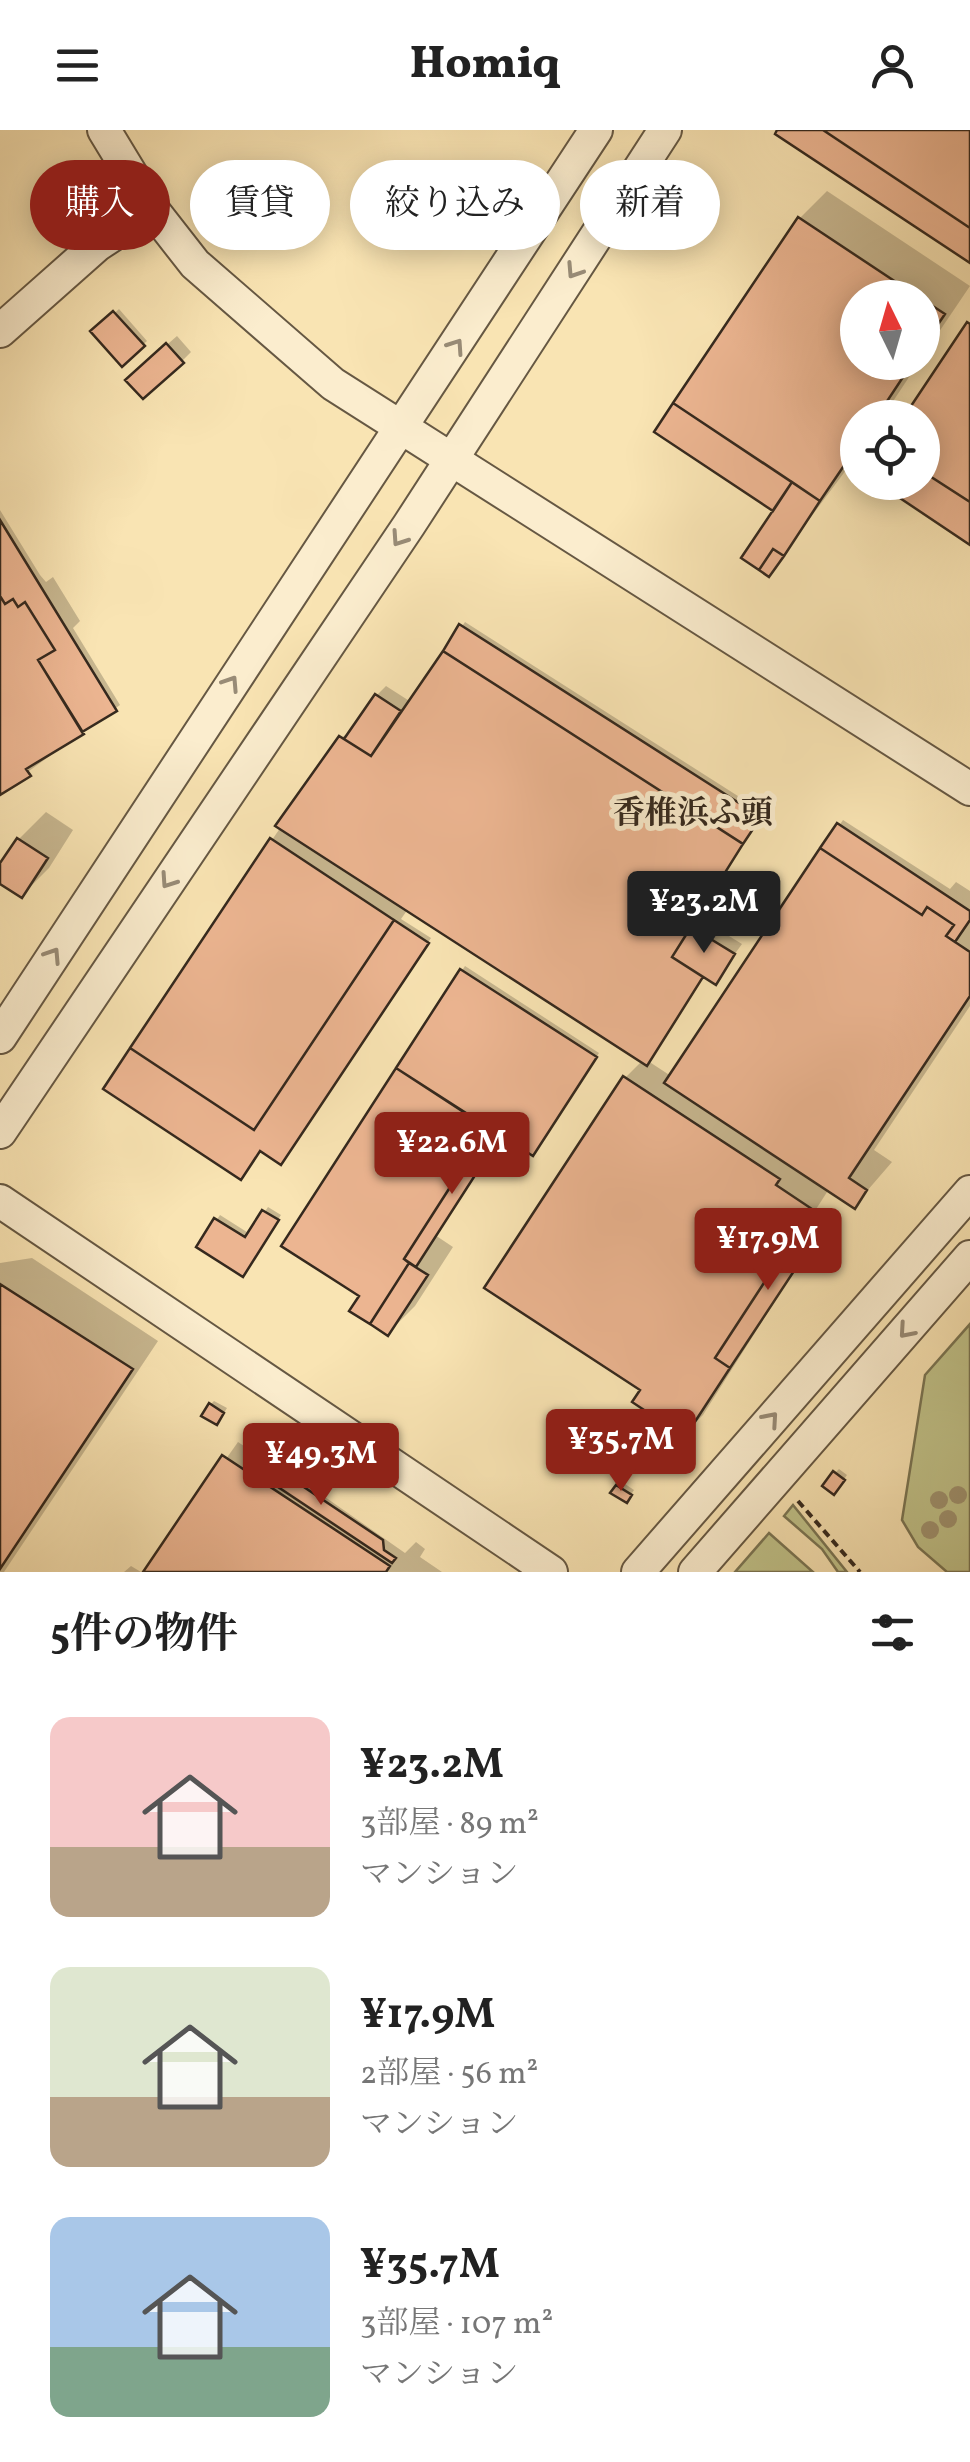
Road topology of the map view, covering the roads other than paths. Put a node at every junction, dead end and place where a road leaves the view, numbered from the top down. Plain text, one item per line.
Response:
1 (104, 130) edge
2 (596, 130) edge
3 (665, 130) edge
4 (122, 160) edge
5 (170, 232) edge
6 (92, 250) edge
7 (0, 331) edge
8 (402, 426) junction
9 (453, 458) junction
10 (970, 789) edge
11 (0, 1037) edge
12 (0, 1132) edge
13 (970, 1192) edge
14 (0, 1201) edge
15 (970, 1258) edge
16 (551, 1572) edge
17 (638, 1572) edge
18 (696, 1572) edge

1 - 4 street
8 -> 2 street
3 -> 9 street
5 - 8 street
6 - 7 street
8 - 9 street
11 -> 8 street
9 - 10 street
9 -> 12 street
17 -> 13 street
14 - 16 street
15 -> 18 street

